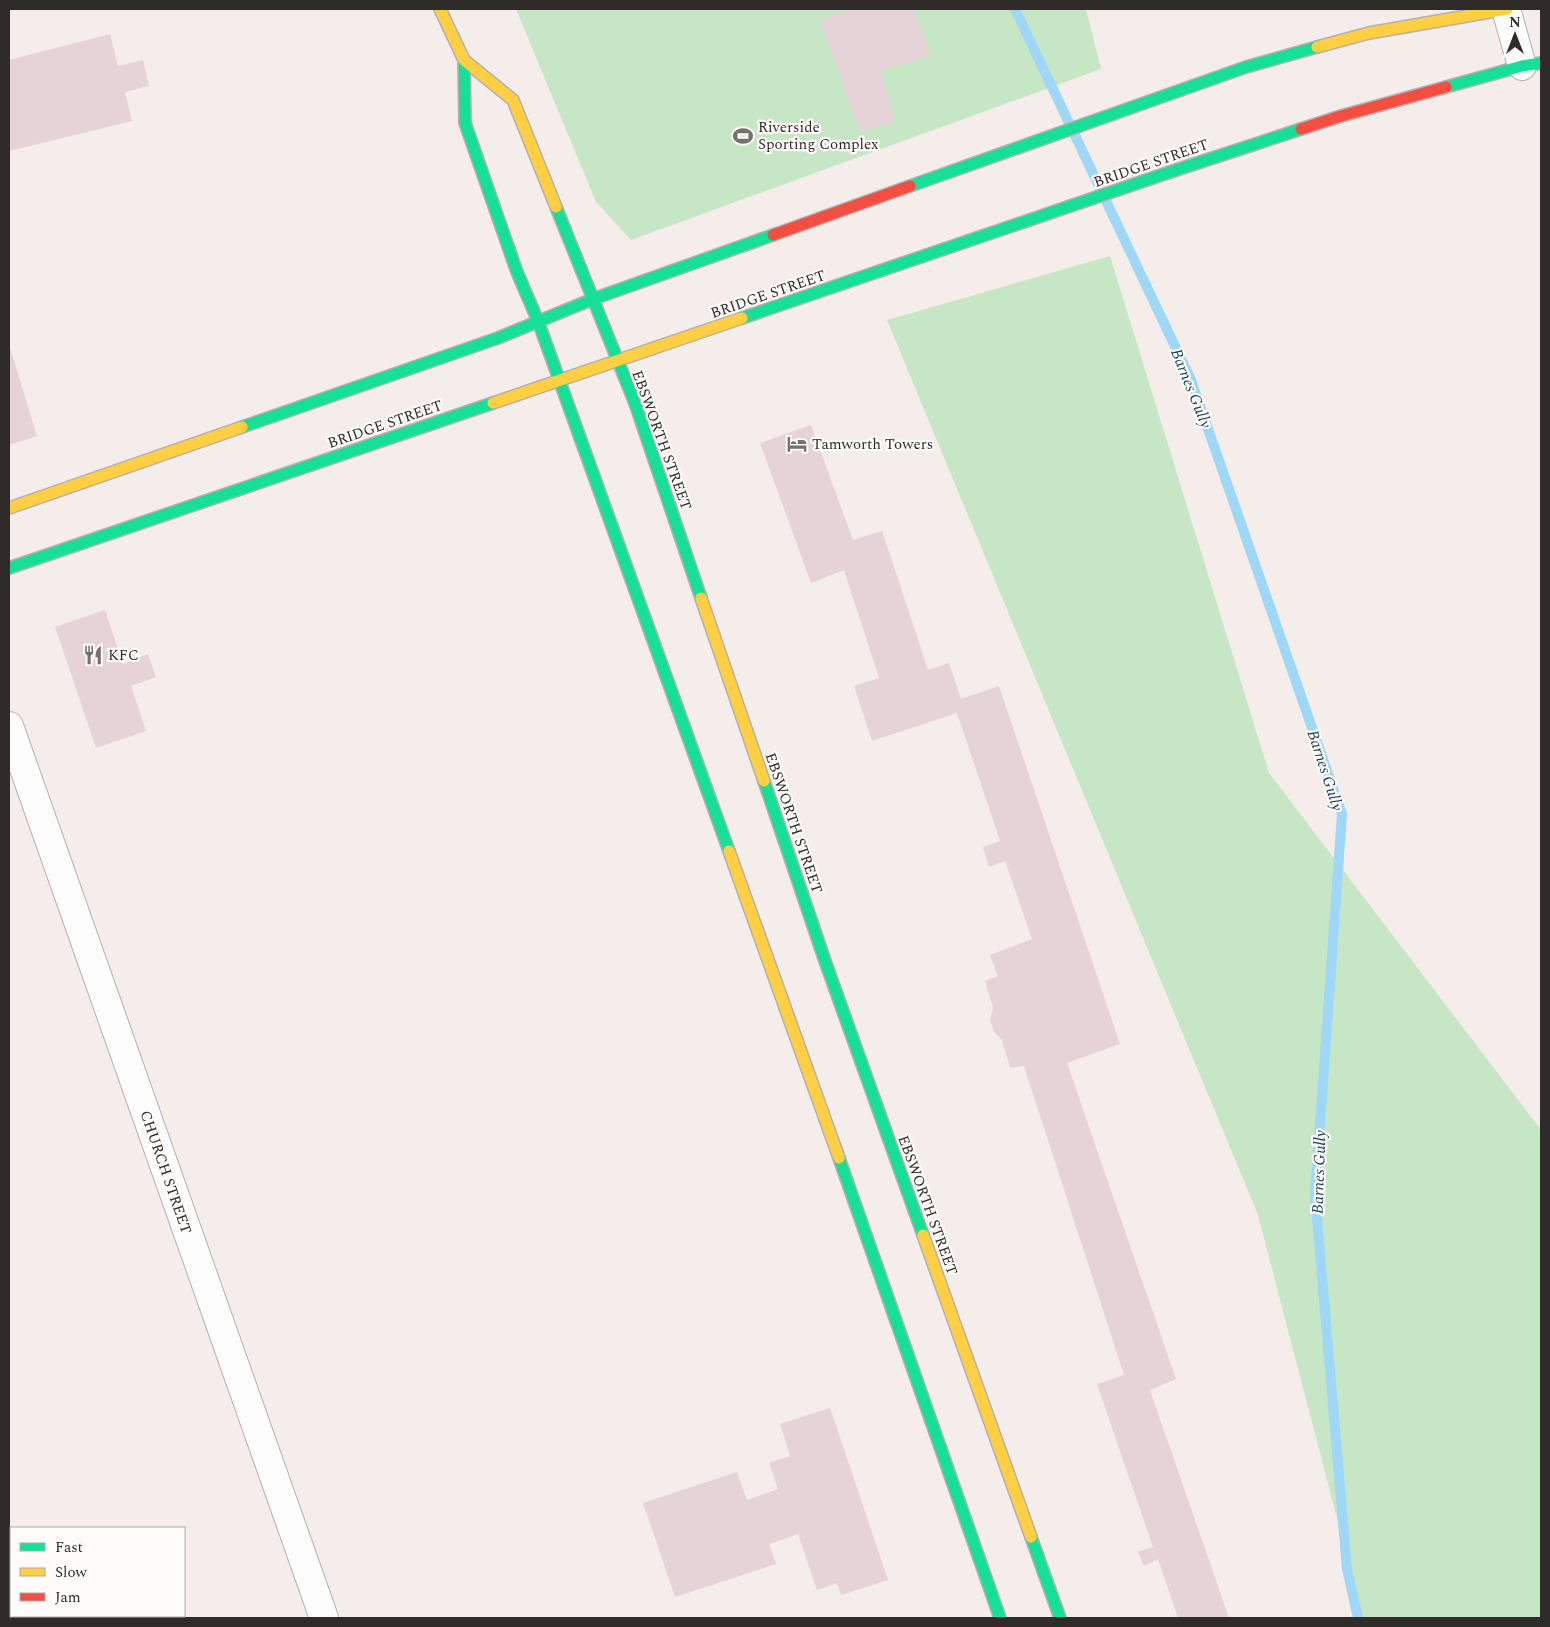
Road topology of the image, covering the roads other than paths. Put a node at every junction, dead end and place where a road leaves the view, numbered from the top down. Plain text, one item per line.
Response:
1 (440, 9) edge
2 (1506, 9) edge
3 (464, 60) junction
4 (1532, 64) edge
5 (594, 299) junction
6 (538, 321) junction
7 (617, 361) junction
8 (559, 380) junction
9 (9, 508) edge
10 (9, 568) edge
11 (9, 726) edge
12 (324, 1618) edge
13 (1000, 1618) edge
14 (1060, 1618) edge

1 - 3 main road, EBSWORTH STREET
2 - 4 street
2 - 5 main road
3 - 5 main road, EBSWORTH STREET
3 - 6 main road, EBSWORTH STREET
4 - 7 main road, BRIDGE STREET
5 - 6 main road
5 - 7 main road, EBSWORTH STREET
6 - 8 main road, EBSWORTH STREET
6 - 9 main road
7 - 8 main road, BRIDGE STREET
7 - 14 main road, EBSWORTH STREET
8 - 10 main road, BRIDGE STREET
8 - 13 main road, EBSWORTH STREET
11 - 12 street, CHURCH STREET

